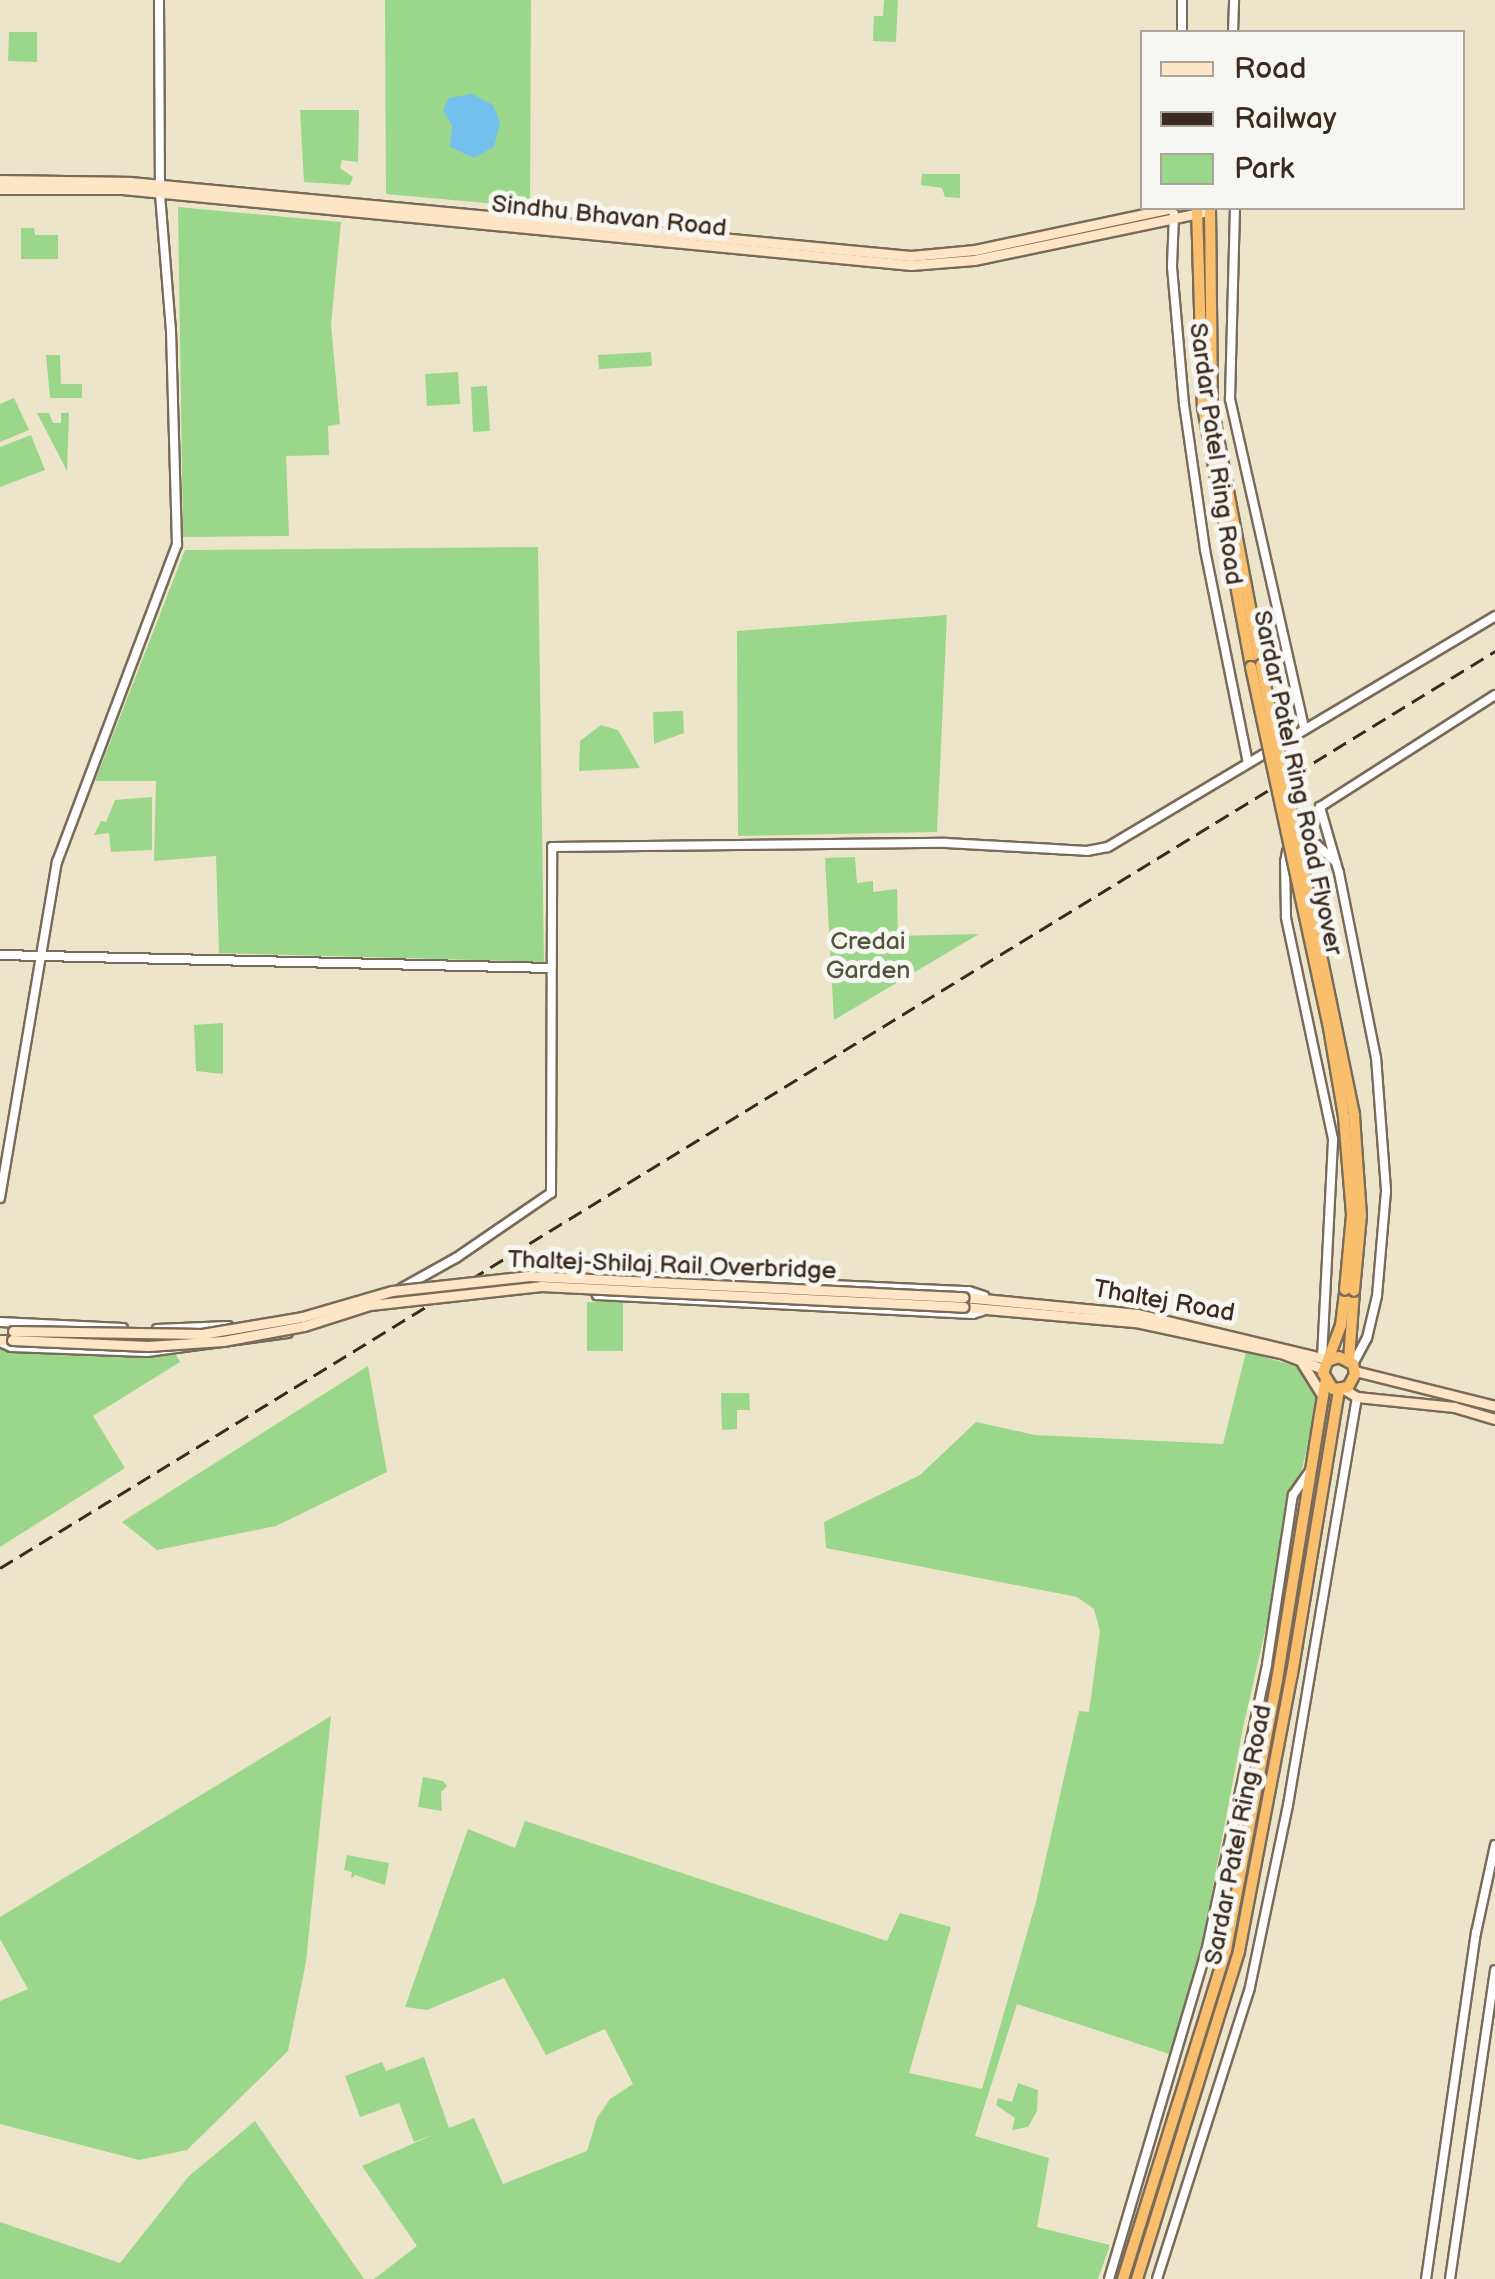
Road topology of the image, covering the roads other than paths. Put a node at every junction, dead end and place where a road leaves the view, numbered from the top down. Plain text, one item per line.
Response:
1 (159, 0) edge
2 (1182, 0) edge
3 (1234, 0) edge
4 (1182, 30) edge
5 (1233, 30) edge
6 (0, 180) edge
7 (160, 188) junction
8 (0, 189) edge
9 (1173, 210) edge
10 (1197, 210) edge
11 (1210, 210) edge
12 (1235, 210) edge
13 (1203, 350) junction
14 (1495, 616) edge
15 (1495, 695) edge
16 (1304, 728) junction
17 (1248, 762) junction
18 (1336, 863) junction
19 (0, 955) edge
20 (44, 955) junction
21 (550, 968) junction
22 (0, 1198) edge
23 (652, 1278) junction
24 (1350, 1291) junction
25 (392, 1292) junction
26 (655, 1298) junction
27 (989, 1303) junction
28 (0, 1326) edge
29 (13, 1336) junction
30 (0, 1341) edge
31 (1300, 1360) junction
32 (1325, 1362) junction
33 (1352, 1365) junction
34 (1325, 1382) junction
35 (1341, 1389) junction
36 (1357, 1397) junction
37 (1324, 1399) junction
38 (1495, 1406) edge
39 (1495, 1419) edge
40 (1314, 1466) junction
41 (1495, 1846) edge
42 (1495, 1970) edge
43 (1109, 2279) edge
44 (1123, 2279) edge
45 (1137, 2279) edge
46 (1157, 2279) edge
47 (1426, 2279) edge
48 (1450, 2279) edge

1 - 7 street
2 - 4 street
3 - 5 street
6 - 7 main road, Sindhu Bhavan Road
7 - 8 main road, Sindhu Bhavan Road
7 - 9 main road, Sindhu Bhavan Road
7 - 20 street
9 - 10 main road, Sindhu Bhavan Road
9 - 17 street, Sardar Patel Ring Road
10 - 13 highway, Sardar Patel Ring Road Flyover
11 - 13 highway, Sardar Patel Ring Road Flyover
12 - 16 street, Sardar Patel Ring Road
13 - 24 highway, Sardar Patel Ring Road Flyover, bridge
14 - 16 street
15 - 18 street
16 - 17 street
17 - 21 street
18 - 32 street
18 - 33 street
19 - 20 street
20 - 21 street
20 - 22 street
21 - 25 street
23 - 26 street
23 - 26 street
23 - 27 street
24 - 32 highway, Sardar Patel Ring Road Flyover
24 - 33 highway, Sardar Patel Ring Road Flyover
25 - 28 street
25 - 30 street
26 - 27 street
27 - 29 main road, Thaltej-Shilaj Rail Overbridge, bridge
27 - 31 main road
27 - 32 main road, Thaltej Road
28 - 29 main road, Thaltej-Shilaj Rail Overbridge
29 - 30 main road, Thaltej-Shilaj Rail Overbridge
31 - 32 main road
31 - 37 main road
32 - 33 highway
32 - 34 highway, Sardar Patel Ring Road
33 - 35 highway
33 - 38 main road
34 - 35 highway
34 - 37 highway, Sardar Patel Ring Road
35 - 36 main road
35 - 45 highway, Sardar Patel Ring Road
36 - 39 main road
36 - 46 street, Sardar Patel Ring Road
37 - 40 highway, Sardar Patel Ring Road
40 - 43 street, Sardar Patel Ring Road
40 - 44 highway, Sardar Patel Ring Road
41 - 47 street
42 - 48 street

